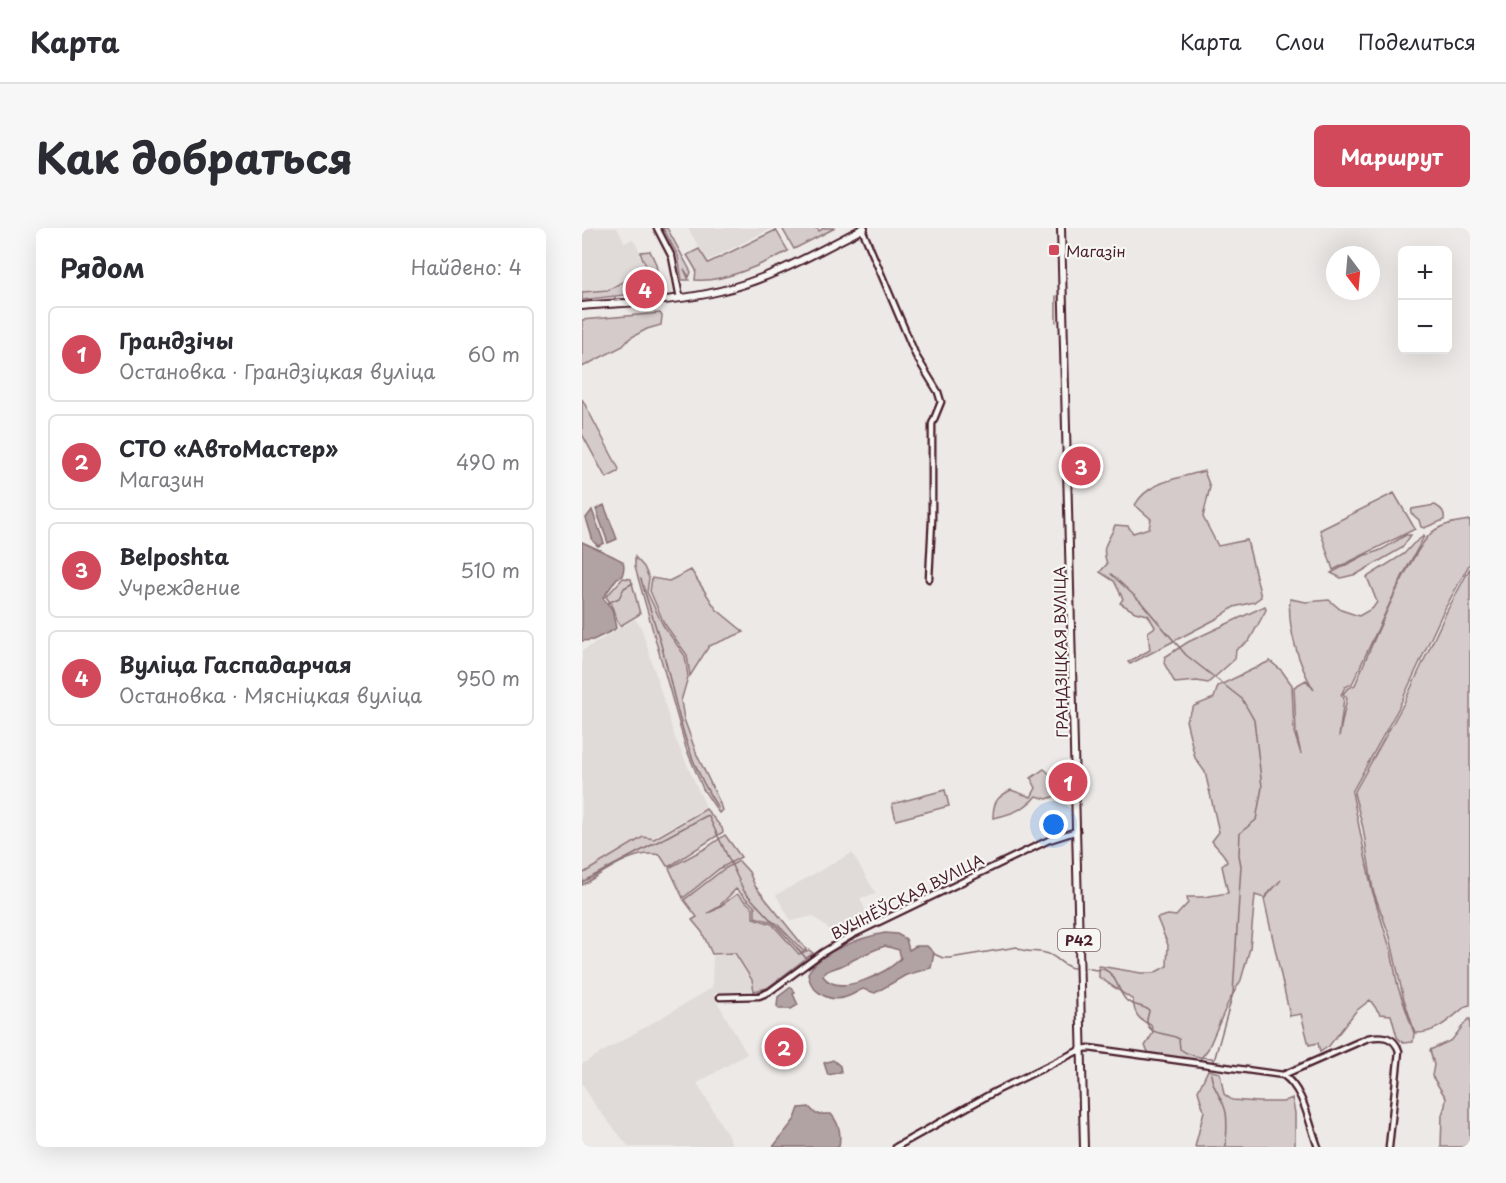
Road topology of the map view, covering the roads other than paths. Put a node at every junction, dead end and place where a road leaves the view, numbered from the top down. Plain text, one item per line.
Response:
1 (657, 228) edge
2 (1061, 228) edge
3 (863, 229) edge
4 (680, 298) junction
5 (582, 306) edge
6 (928, 579) dead end
7 (1077, 831) junction
8 (720, 997) dead end
9 (1082, 1049) junction
10 (1283, 1075) junction
11 (896, 1147) edge
12 (1084, 1147) edge
13 (1318, 1147) edge
14 (1389, 1147) edge

1 - 4 street
2 - 7 main road, ГРАНДЗІЦКАЯ ВУЛІЦА / Р42
3 - 4 main road
3 - 6 street
4 - 5 main road
7 - 8 street, ВУЧНЁЎСКАЯ ВУЛІЦА
7 - 9 main road, ГРАНДЗІЦКАЯ ВУЛІЦА / Р42
9 - 10 street
9 - 11 street
9 - 12 main road, ГРАНДЗІЦКАЯ ВУЛІЦА / Р42
10 - 13 street
10 - 14 street

